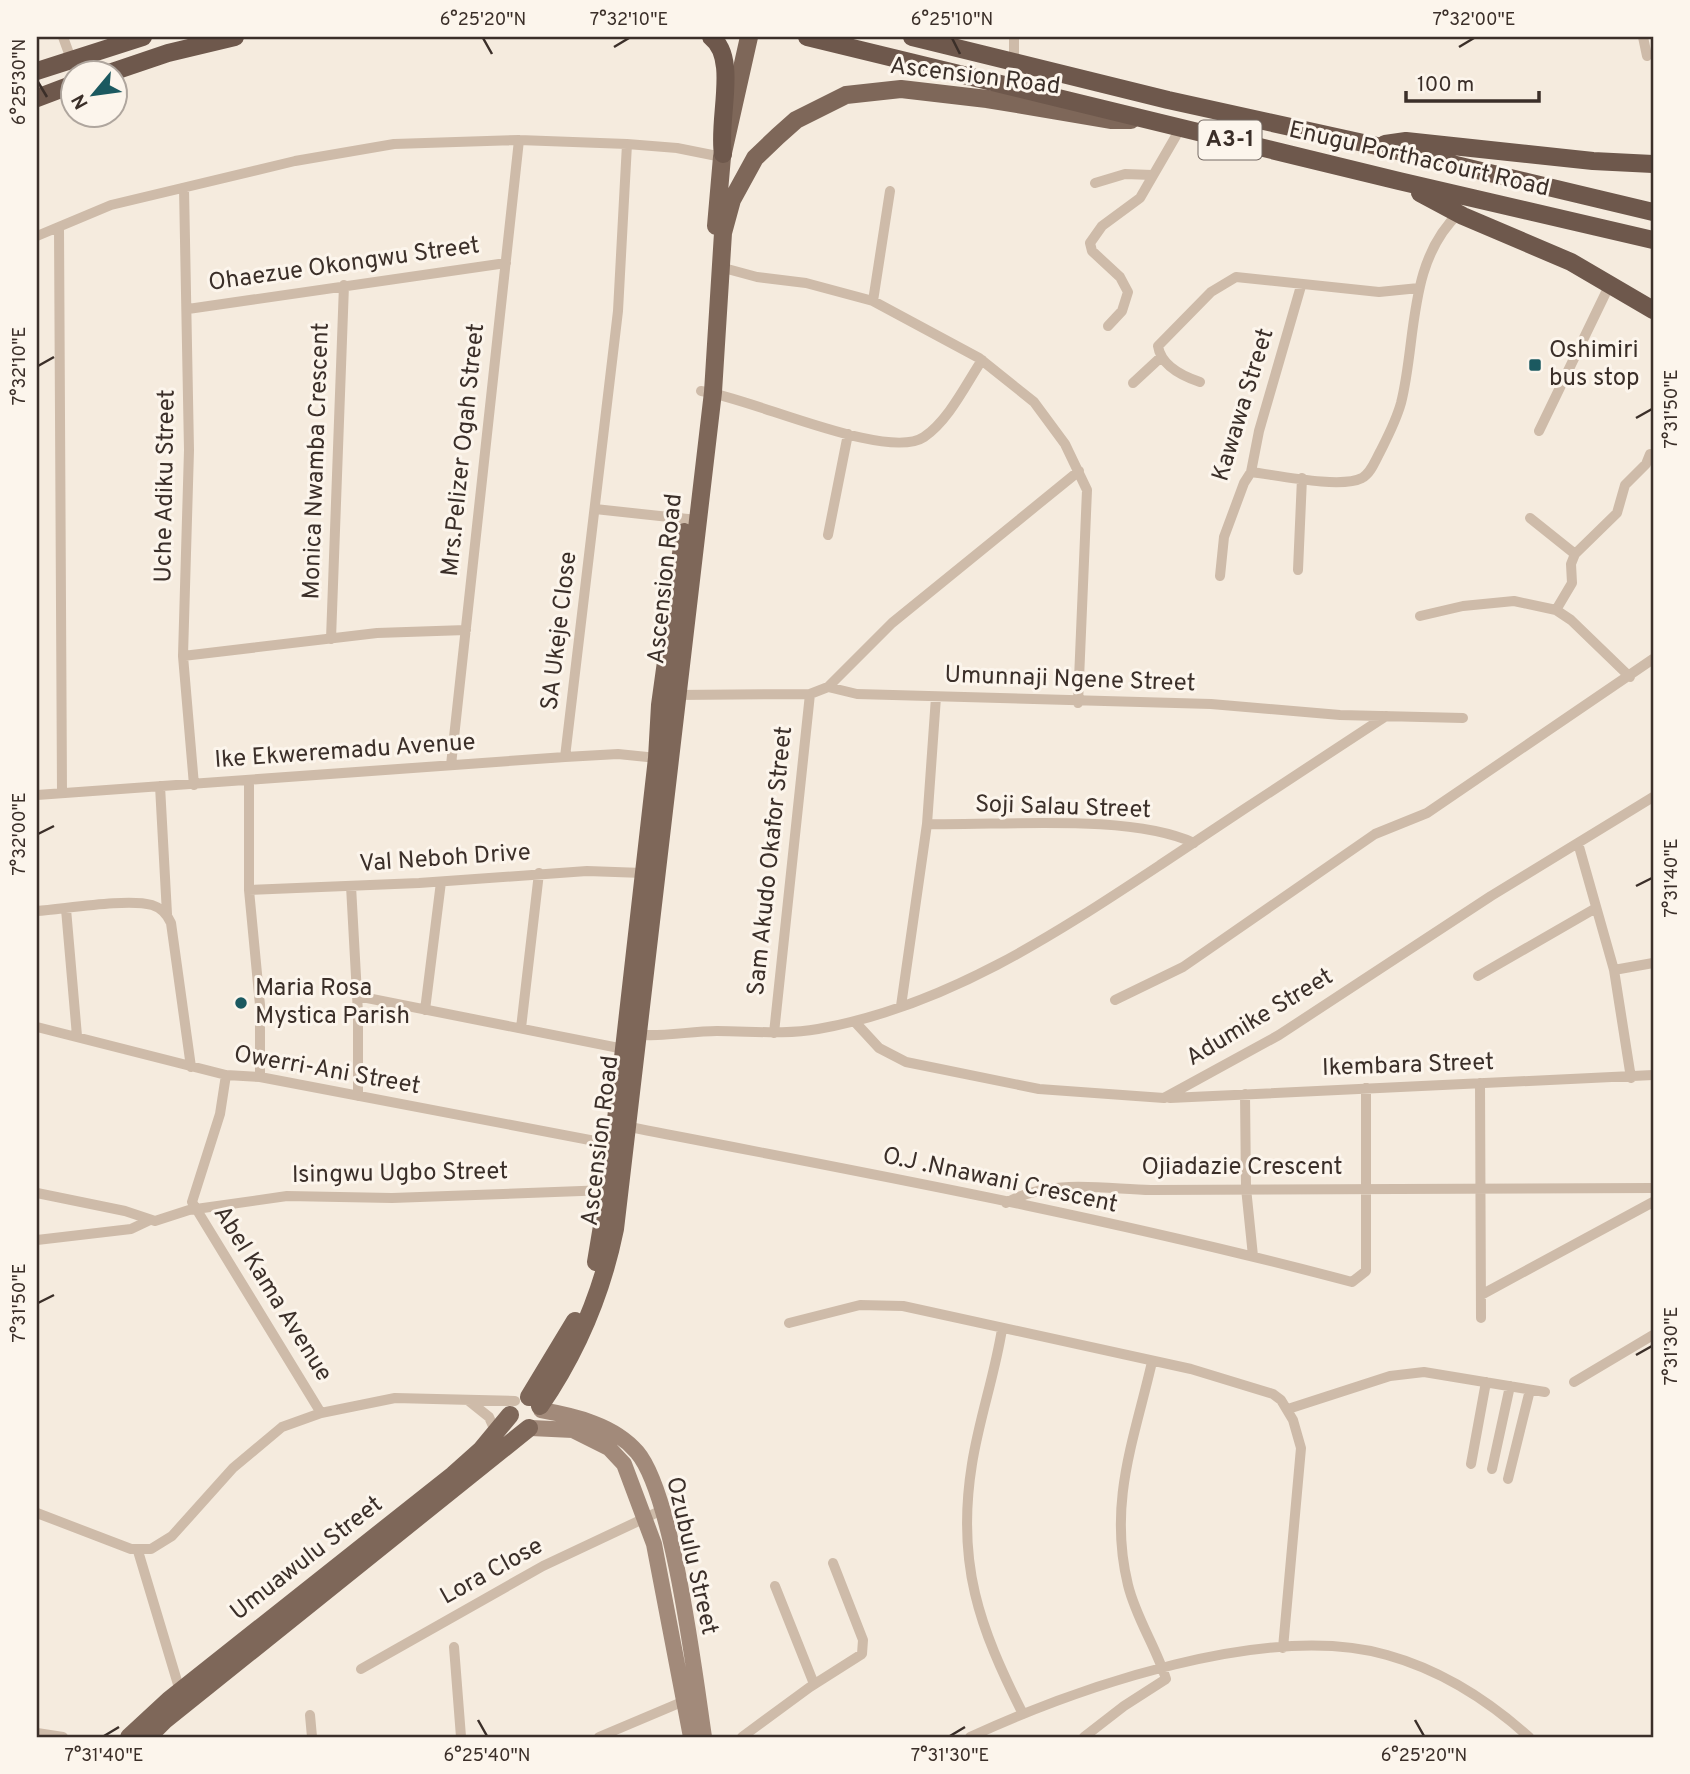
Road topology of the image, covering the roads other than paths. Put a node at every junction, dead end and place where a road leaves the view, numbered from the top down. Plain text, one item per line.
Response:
1 (63, 37) edge
2 (143, 37) edge
3 (235, 37) edge
4 (711, 37) edge
5 (749, 37) edge
6 (807, 37) edge
7 (912, 37) edge
8 (1014, 37) edge
9 (1643, 37) edge
10 (965, 43) edge
11 (1647, 56) dead end
12 (71, 59) junction
13 (1014, 63) junction
14 (130, 66) edge
15 (37, 71) edge
16 (60, 89) edge
17 (37, 97) edge
18 (1145, 119) junction
19 (1180, 128) junction
20 (519, 140) junction
21 (627, 144) junction
22 (1377, 146) junction
23 (723, 155) junction
24 (1653, 164) edge
25 (1152, 175) junction
26 (1399, 181) junction
27 (1095, 183) dead end
28 (184, 188) junction
29 (890, 191) dead end
30 (1653, 212) edge
31 (1459, 213) junction
32 (59, 228) junction
33 (37, 236) edge
34 (1653, 240) edge
35 (506, 263) junction
36 (720, 267) junction
37 (1610, 284) junction
38 (344, 285) junction
39 (1301, 286) junction
40 (1419, 288) junction
41 (873, 301) junction
42 (188, 309) junction
43 (1653, 310) edge
44 (1108, 326) dead end
45 (1160, 358) junction
46 (982, 360) junction
47 (1200, 382) dead end
48 (1133, 383) dead end
49 (707, 392) junction
50 (1539, 430) dead end
51 (848, 434) junction
52 (1650, 454) dead end
53 (1079, 471) junction
54 (1251, 472) junction
55 (1302, 478) junction
56 (594, 509) junction
57 (1530, 518) dead end
58 (692, 519) junction
59 (828, 534) dead end
60 (1575, 554) junction
61 (1298, 570) dead end
62 (1220, 576) dead end
63 (1556, 610) junction
64 (1420, 616) dead end
65 (466, 630) junction
66 (331, 639) junction
67 (183, 656) junction
68 (1653, 659) edge
69 (1630, 677) junction
70 (828, 687) junction
71 (678, 693) junction
72 (810, 694) junction
73 (936, 697) junction
74 (1078, 702) junction
75 (660, 705) junction
76 (1386, 716) junction
77 (1463, 718) dead end
78 (565, 757) junction
79 (657, 758) junction
80 (451, 765) junction
81 (249, 781) junction
82 (194, 785) junction
83 (160, 786) junction
84 (62, 793) junction
85 (37, 795) edge
86 (1653, 797) edge
87 (927, 824) junction
88 (1195, 843) junction
89 (1578, 843) junction
90 (539, 873) junction
91 (643, 873) junction
92 (441, 882) junction
93 (351, 886) junction
94 (249, 890) junction
95 (1596, 908) junction
96 (66, 909) junction
97 (37, 911) edge
98 (167, 914) junction
99 (1653, 963) edge
100 (1614, 970) junction
101 (1478, 976) dead end
102 (357, 996) junction
103 (1115, 1000) dead end
104 (901, 1006) junction
105 (425, 1010) junction
106 (855, 1022) junction
107 (37, 1027) edge
108 (520, 1028) junction
109 (774, 1033) junction
110 (77, 1036) junction
111 (632, 1042) junction
112 (191, 1067) junction
113 (226, 1075) junction
114 (1653, 1075) edge
115 (260, 1077) junction
116 (1631, 1078) junction
117 (1480, 1083) junction
118 (1366, 1088) junction
119 (1245, 1094) junction
120 (358, 1096) junction
121 (1164, 1098) junction
122 (622, 1125) junction
123 (620, 1146) junction
124 (1246, 1188) junction
125 (1365, 1188) junction
126 (1480, 1188) junction
127 (1653, 1188) edge
128 (608, 1190) junction
129 (37, 1193) edge
130 (1653, 1202) edge
131 (1006, 1203) junction
132 (194, 1210) junction
133 (149, 1220) junction
134 (37, 1240) edge
135 (1253, 1256) junction
136 (1481, 1295) junction
137 (1482, 1318) dead end
138 (789, 1323) dead end
139 (1002, 1329) junction
140 (1653, 1335) edge
141 (1152, 1362) junction
142 (1486, 1382) junction
143 (1574, 1382) dead end
144 (1510, 1386) junction
145 (1530, 1390) junction
146 (1545, 1392) dead end
147 (467, 1400) junction
148 (527, 1406) junction
149 (1289, 1409) junction
150 (321, 1413) junction
151 (530, 1428) junction
152 (496, 1433) junction
153 (1471, 1464) dead end
154 (1492, 1469) dead end
155 (1508, 1479) dead end
156 (662, 1510) junction
157 (37, 1513) edge
158 (646, 1516) junction
159 (138, 1551) junction
160 (833, 1563) dead end
161 (775, 1586) dead end
162 (454, 1647) dead end
163 (1283, 1648) junction
164 (361, 1669) dead end
165 (1162, 1670) junction
166 (1130, 1676) junction
167 (814, 1684) junction
168 (180, 1691) junction
169 (1140, 1697) junction
170 (691, 1699) junction
171 (1023, 1714) junction
172 (310, 1715) dead end
173 (37, 1733) edge
174 (63, 1737) edge
175 (129, 1737) edge
176 (148, 1737) edge
177 (312, 1737) edge
178 (461, 1737) edge
179 (599, 1737) edge
180 (691, 1737) edge
181 (705, 1737) edge
182 (742, 1737) edge
183 (970, 1737) edge
184 (1084, 1737) edge
185 (1529, 1737) edge

1 - 12 street
2 - 12 highway
3 - 14 highway
4 - 23 highway
5 - 23 main road, Ascension Road
6 - 18 highway, Enugu Porthacourt Road / A3-1
7 - 10 highway, A3-1
8 - 13 street
9 - 11 street
10 - 13 highway, A3-1
12 - 15 highway
13 - 22 highway, A3-1
16 - 17 highway
18 - 19 highway, Enugu Porthacourt Road / A3-1
18 - 36 main road, Ascension Road
19 - 25 street
19 - 26 highway, Enugu Porthacourt Road / A3-1
20 - 21 street
20 - 28 street
20 - 35 street, Mrs.Pelizer Ogah Street
21 - 23 street
21 - 56 street, SA Ukeje Close
22 - 24 highway
22 - 30 highway, A3-1
23 - 49 main road, Ascension Road
25 - 27 street
25 - 44 street
26 - 31 highway
26 - 34 highway, Enugu Porthacourt Road / A3-1
28 - 32 street
28 - 42 street, Uche Adiku Street
29 - 41 street
31 - 37 highway
31 - 40 street
32 - 33 street
32 - 84 street
35 - 38 street, Ohaezue Okongwu Street
35 - 65 street, Mrs.Pelizer Ogah Street
36 - 41 street
36 - 49 main road, Ascension Road
37 - 43 highway
37 - 50 street
38 - 42 street, Ohaezue Okongwu Street
38 - 66 street, Monica Nwamba Crescent
39 - 40 street
39 - 45 street
39 - 54 street, Kawawa Street
40 - 55 street
41 - 46 street
42 - 67 street, Uche Adiku Street
45 - 47 street
45 - 48 street
46 - 51 street
46 - 53 street
49 - 51 street
49 - 58 main road, Ascension Road
51 - 59 street
52 - 60 street
53 - 70 street
53 - 74 street
54 - 55 street
54 - 62 street, Kawawa Street
55 - 61 street
56 - 58 street
56 - 78 street, SA Ukeje Close
57 - 60 street
58 - 71 main road, Ascension Road
58 - 75 main road, Ascension Road
60 - 63 street
63 - 64 street
63 - 69 street
65 - 66 street
65 - 80 street, Mrs.Pelizer Ogah Street
66 - 67 street
67 - 82 street, Uche Adiku Street
68 - 69 street
69 - 103 street
70 - 72 street
70 - 73 street, Umunnaji Ngene Street
71 - 72 street
71 - 75 street
71 - 111 main road, Ascension Road
72 - 109 street, Sam Akudo Okafor Street
73 - 74 street, Umunnaji Ngene Street
73 - 87 street
74 - 76 street, Umunnaji Ngene Street
75 - 79 main road, Ascension Road
76 - 77 street, Umunnaji Ngene Street
76 - 88 street
78 - 79 street, Ike Ekweremadu Avenue
78 - 80 street, Ike Ekweremadu Avenue
79 - 91 main road, Ascension Road
80 - 81 street, Ike Ekweremadu Avenue
81 - 82 street, Ike Ekweremadu Avenue
81 - 94 street
82 - 83 street, Ike Ekweremadu Avenue
83 - 84 street, Ike Ekweremadu Avenue
83 - 98 street
84 - 85 street, Ike Ekweremadu Avenue
86 - 89 street, Adumike Street
87 - 88 street, Soji Salau Street
87 - 104 street
88 - 104 street
89 - 95 street
89 - 121 street, Adumike Street
90 - 91 street, Val Neboh Drive
90 - 92 street, Val Neboh Drive
90 - 108 street
91 - 111 main road, Ascension Road
92 - 93 street, Val Neboh Drive
92 - 105 street
93 - 94 street, Val Neboh Drive
93 - 102 street
94 - 115 street
95 - 100 street
95 - 101 street
96 - 97 street
96 - 98 street
96 - 110 street
98 - 112 street
99 - 100 street
100 - 116 street
102 - 105 street
102 - 120 street
104 - 106 street
105 - 108 street
106 - 109 street
106 - 121 street
107 - 110 street, Owerri-Ani Street
108 - 111 street
109 - 111 street
110 - 112 street, Owerri-Ani Street
111 - 122 main road, Ascension Road
112 - 113 street, Owerri-Ani Street
113 - 115 street, Owerri-Ani Street
113 - 132 street, Abel Kama Avenue
114 - 116 street, Ikembara Street
115 - 120 street, Owerri-Ani Street
116 - 117 street, Ikembara Street
117 - 118 street, Ikembara Street
117 - 126 street
118 - 119 street, Ikembara Street
118 - 125 street
119 - 121 street, Ikembara Street
119 - 124 street
120 - 123 street, Owerri-Ani Street
122 - 123 main road, Ascension Road
122 - 131 street, O.J .Nnawani Crescent
123 - 128 main road, Ascension Road
123 - 148 main road, Ascension Road
124 - 125 street, Ojiadazie Crescent
124 - 131 street, Ojiadazie Crescent
124 - 135 street
125 - 126 street, Ojiadazie Crescent
125 - 135 street, O.J .Nnawani Crescent
126 - 127 street, Ojiadazie Crescent
126 - 136 street
128 - 132 street, Isingwu Ugbo Street
128 - 148 main road, Ascension Road
129 - 133 street
130 - 136 street
131 - 135 street, O.J .Nnawani Crescent
132 - 133 street, Isingwu Ugbo Street
132 - 150 street, Abel Kama Avenue
133 - 134 street, Isingwu Ugbo Street
136 - 137 street
138 - 139 street
139 - 141 street
139 - 171 street
140 - 143 street
141 - 149 street
141 - 165 street
142 - 144 street
142 - 149 street
142 - 153 street
144 - 145 street
144 - 154 street
145 - 146 street
145 - 155 street
147 - 148 street, Ozubulu Street
147 - 150 street, Ozubulu Street
147 - 152 street
148 - 151 main road
148 - 151 main road
148 - 152 main road, Umuawulu Street
148 - 156 main road, Ozubulu Street
149 - 163 street
150 - 159 street, Ozubulu Street
151 - 158 main road, Ozubulu Street
151 - 176 main road, Umuawulu Street
152 - 168 main road, Umuawulu Street
156 - 158 street, Lora Close
156 - 170 main road, Ozubulu Street
157 - 159 street
158 - 164 street, Lora Close
158 - 170 main road, Ozubulu Street
159 - 168 street
160 - 167 street
161 - 167 street
162 - 178 street
163 - 165 street
163 - 185 street
165 - 166 street
165 - 169 street
166 - 169 street
166 - 171 street
167 - 182 street
168 - 175 main road, Umuawulu Street
169 - 184 street
170 - 179 street
170 - 180 main road, Ozubulu Street
170 - 181 main road, Ozubulu Street
171 - 183 street
172 - 177 street
173 - 174 street

